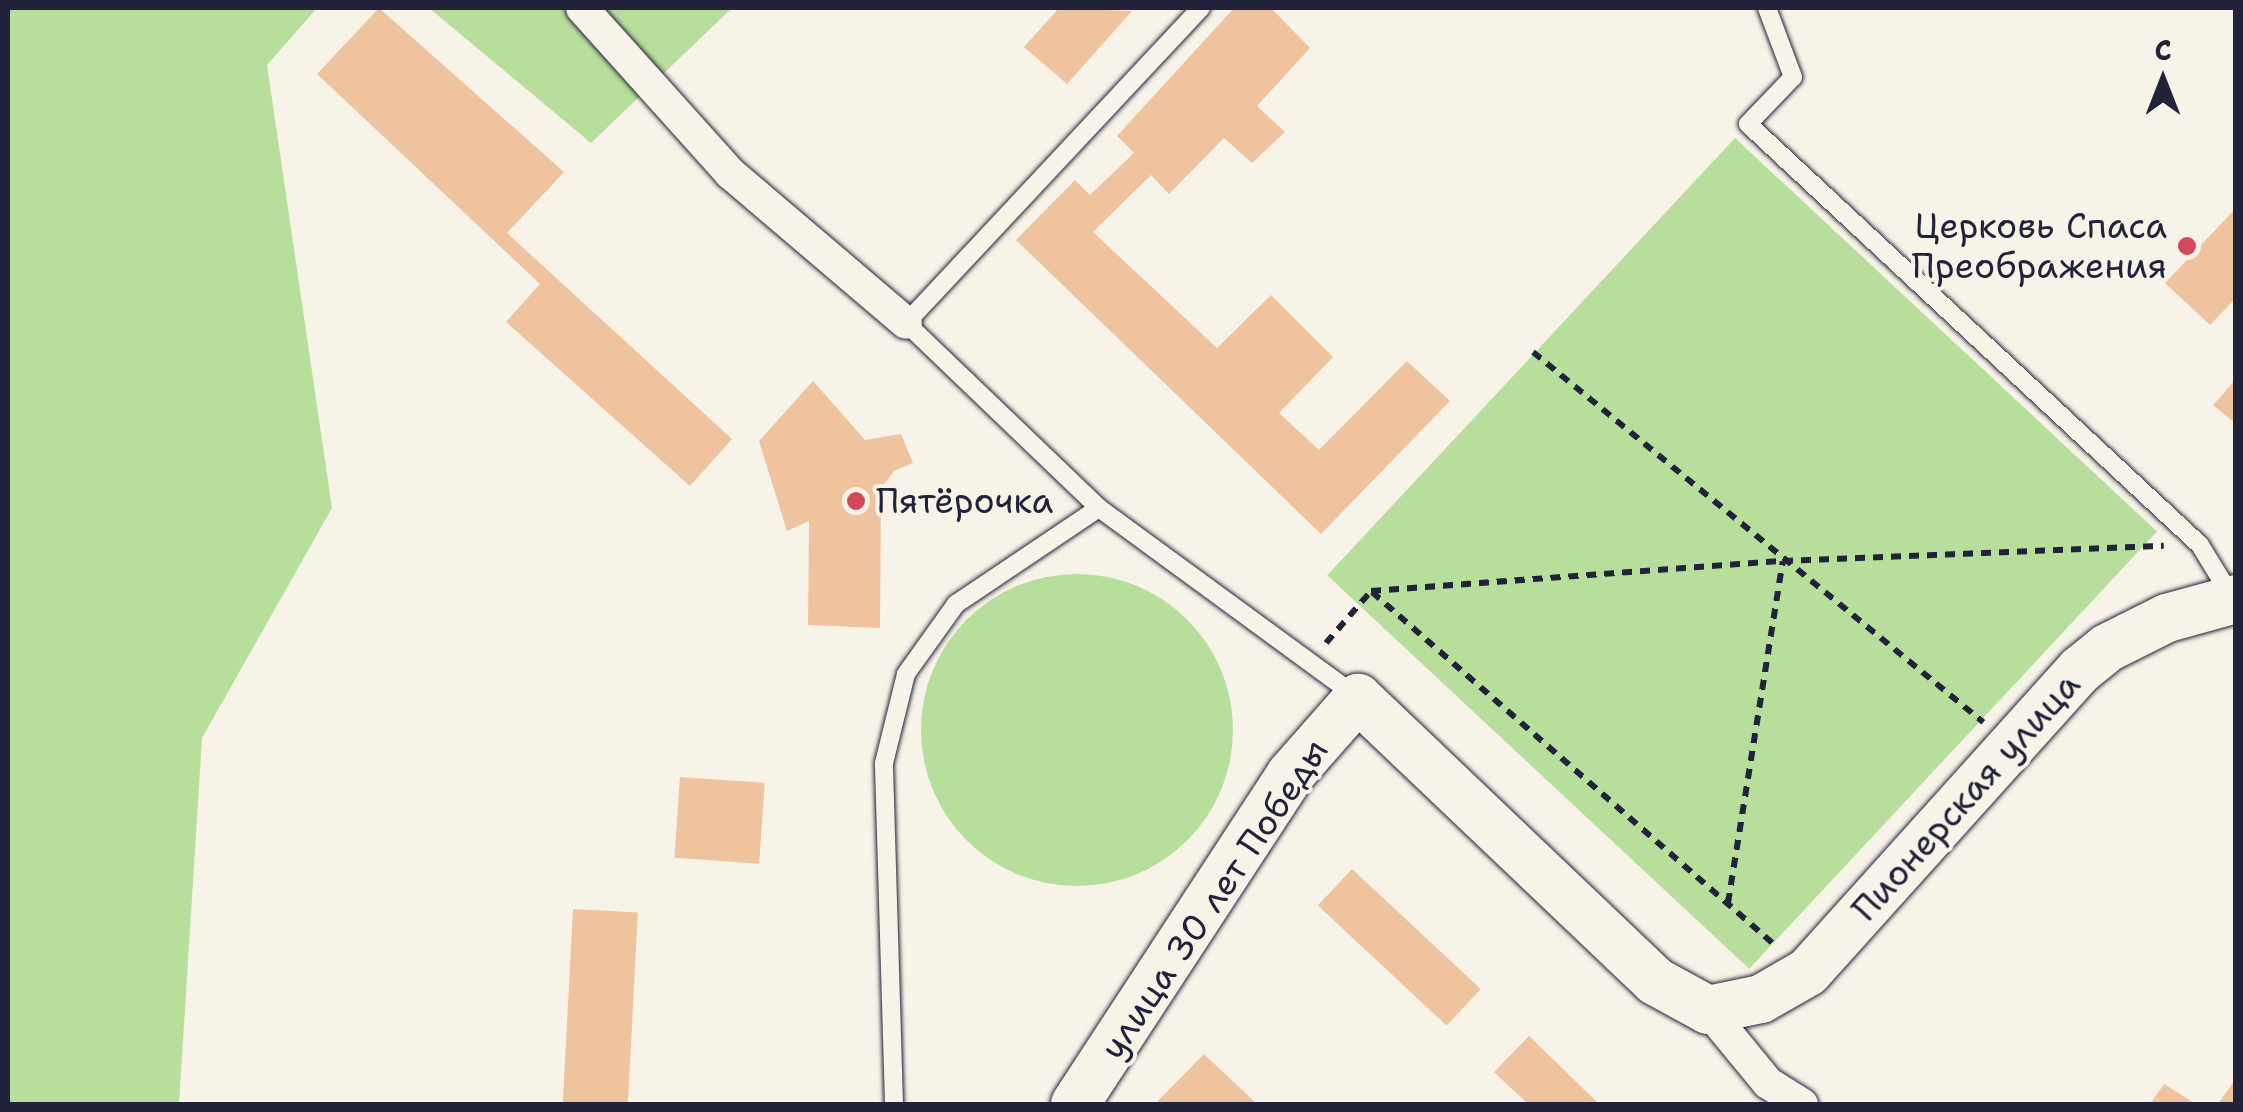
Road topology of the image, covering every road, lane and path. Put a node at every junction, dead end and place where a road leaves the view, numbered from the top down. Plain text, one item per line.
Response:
1 (582, 8) edge
2 (1201, 8) edge
3 (1767, 8) edge
4 (906, 323) junction
5 (1534, 352) dead end
6 (1100, 508) junction
7 (2200, 544) junction
8 (1784, 561) junction
9 (1371, 591) junction
10 (2234, 600) edge
11 (1309, 662) junction
12 (1358, 698) junction
13 (2011, 745) junction
14 (1728, 904) junction
15 (1808, 972) junction
16 (1708, 1010) junction
17 (1771, 1094) edge
18 (894, 1104) edge
19 (1075, 1104) edge
20 (1802, 1104) edge

1 - 4 street
2 - 4 lane
3 - 7 lane
4 - 6 lane
5 - 8 path
6 - 11 lane
6 - 18 lane
7 - 8 path
7 - 10 lane
8 - 9 path
8 - 13 path
8 - 14 path
9 - 11 path
9 - 14 path
10 - 13 main road, Пионерская улица
11 - 12 lane
12 - 16 main road
12 - 19 main road, улица 30 лет Победы
13 - 15 main road, Пионерская улица
14 - 15 path
15 - 16 main road, Пионерская улица
16 - 17 street
17 - 20 street

